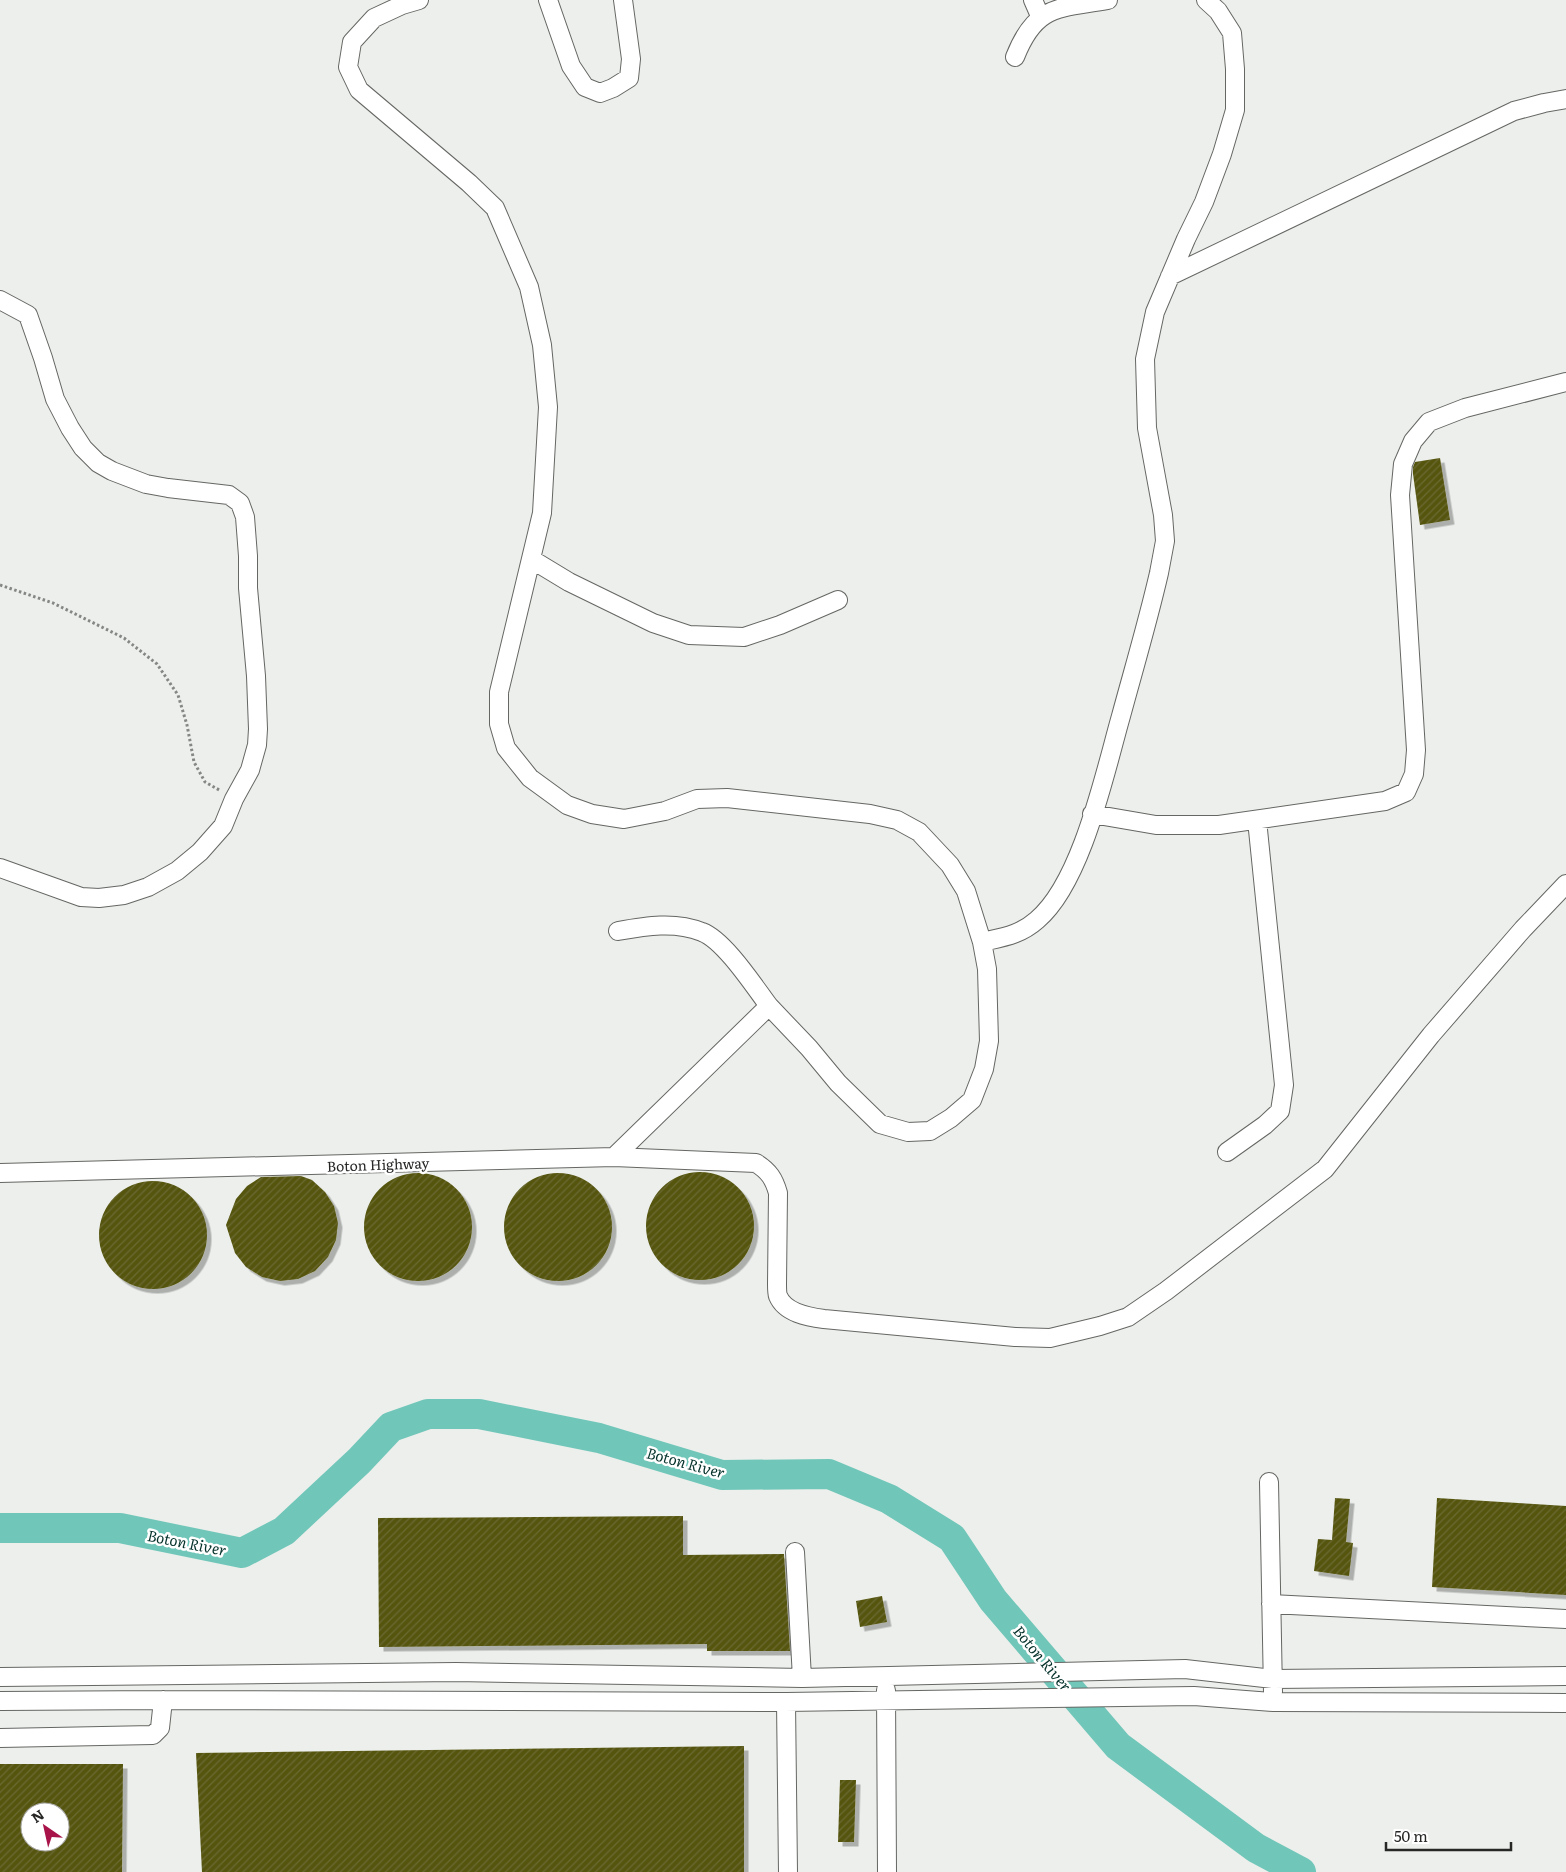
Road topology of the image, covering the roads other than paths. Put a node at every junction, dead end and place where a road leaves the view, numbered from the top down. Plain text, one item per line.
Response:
1 (419, 0) edge
2 (548, 0) edge
3 (623, 0) edge
4 (1108, 0) edge
5 (1206, 0) edge
6 (1037, 8) edge
7 (1015, 57) dead end
8 (1566, 99) edge
9 (1170, 276) junction
10 (0, 300) edge
11 (1566, 382) edge
12 (530, 559) junction
13 (838, 600) dead end
14 (1092, 814) junction
15 (1257, 820) junction
16 (1, 871) edge
17 (1566, 884) edge
18 (618, 931) dead end
19 (982, 942) junction
20 (769, 1006) junction
21 (1227, 1152) dead end
22 (614, 1157) junction
23 (0, 1173) edge
24 (1269, 1482) dead end
25 (795, 1552) dead end
26 (1271, 1604) junction
27 (1566, 1619) edge
28 (1566, 1676) edge
29 (886, 1677) junction
30 (0, 1678) edge
31 (802, 1678) junction
32 (1273, 1679) junction
33 (163, 1700) junction
34 (0, 1701) edge
35 (885, 1701) junction
36 (786, 1702) junction
37 (1273, 1702) junction
38 (1566, 1703) edge
39 (0, 1738) edge
40 (788, 1872) edge
41 (888, 1872) edge

1 - 12 street
2 - 3 street
4 - 6 street
5 - 9 street
6 - 7 street
8 - 9 street
9 - 14 street
10 - 16 street
11 - 15 street
12 - 13 street
12 - 19 street
14 - 15 street
14 - 19 street
15 - 21 street
17 - 22 street, Boton Highway
18 - 20 street
19 - 20 street
20 - 22 street
22 - 23 street, Boton Highway
24 - 26 street
25 - 31 street
26 - 27 street
26 - 32 street
28 - 32 street
29 - 31 street
29 - 32 street
29 - 35 street
30 - 31 street
32 - 37 street
33 - 34 street
33 - 36 street
33 - 39 street
35 - 36 street
35 - 37 street
35 - 41 street
36 - 40 street
37 - 38 street

